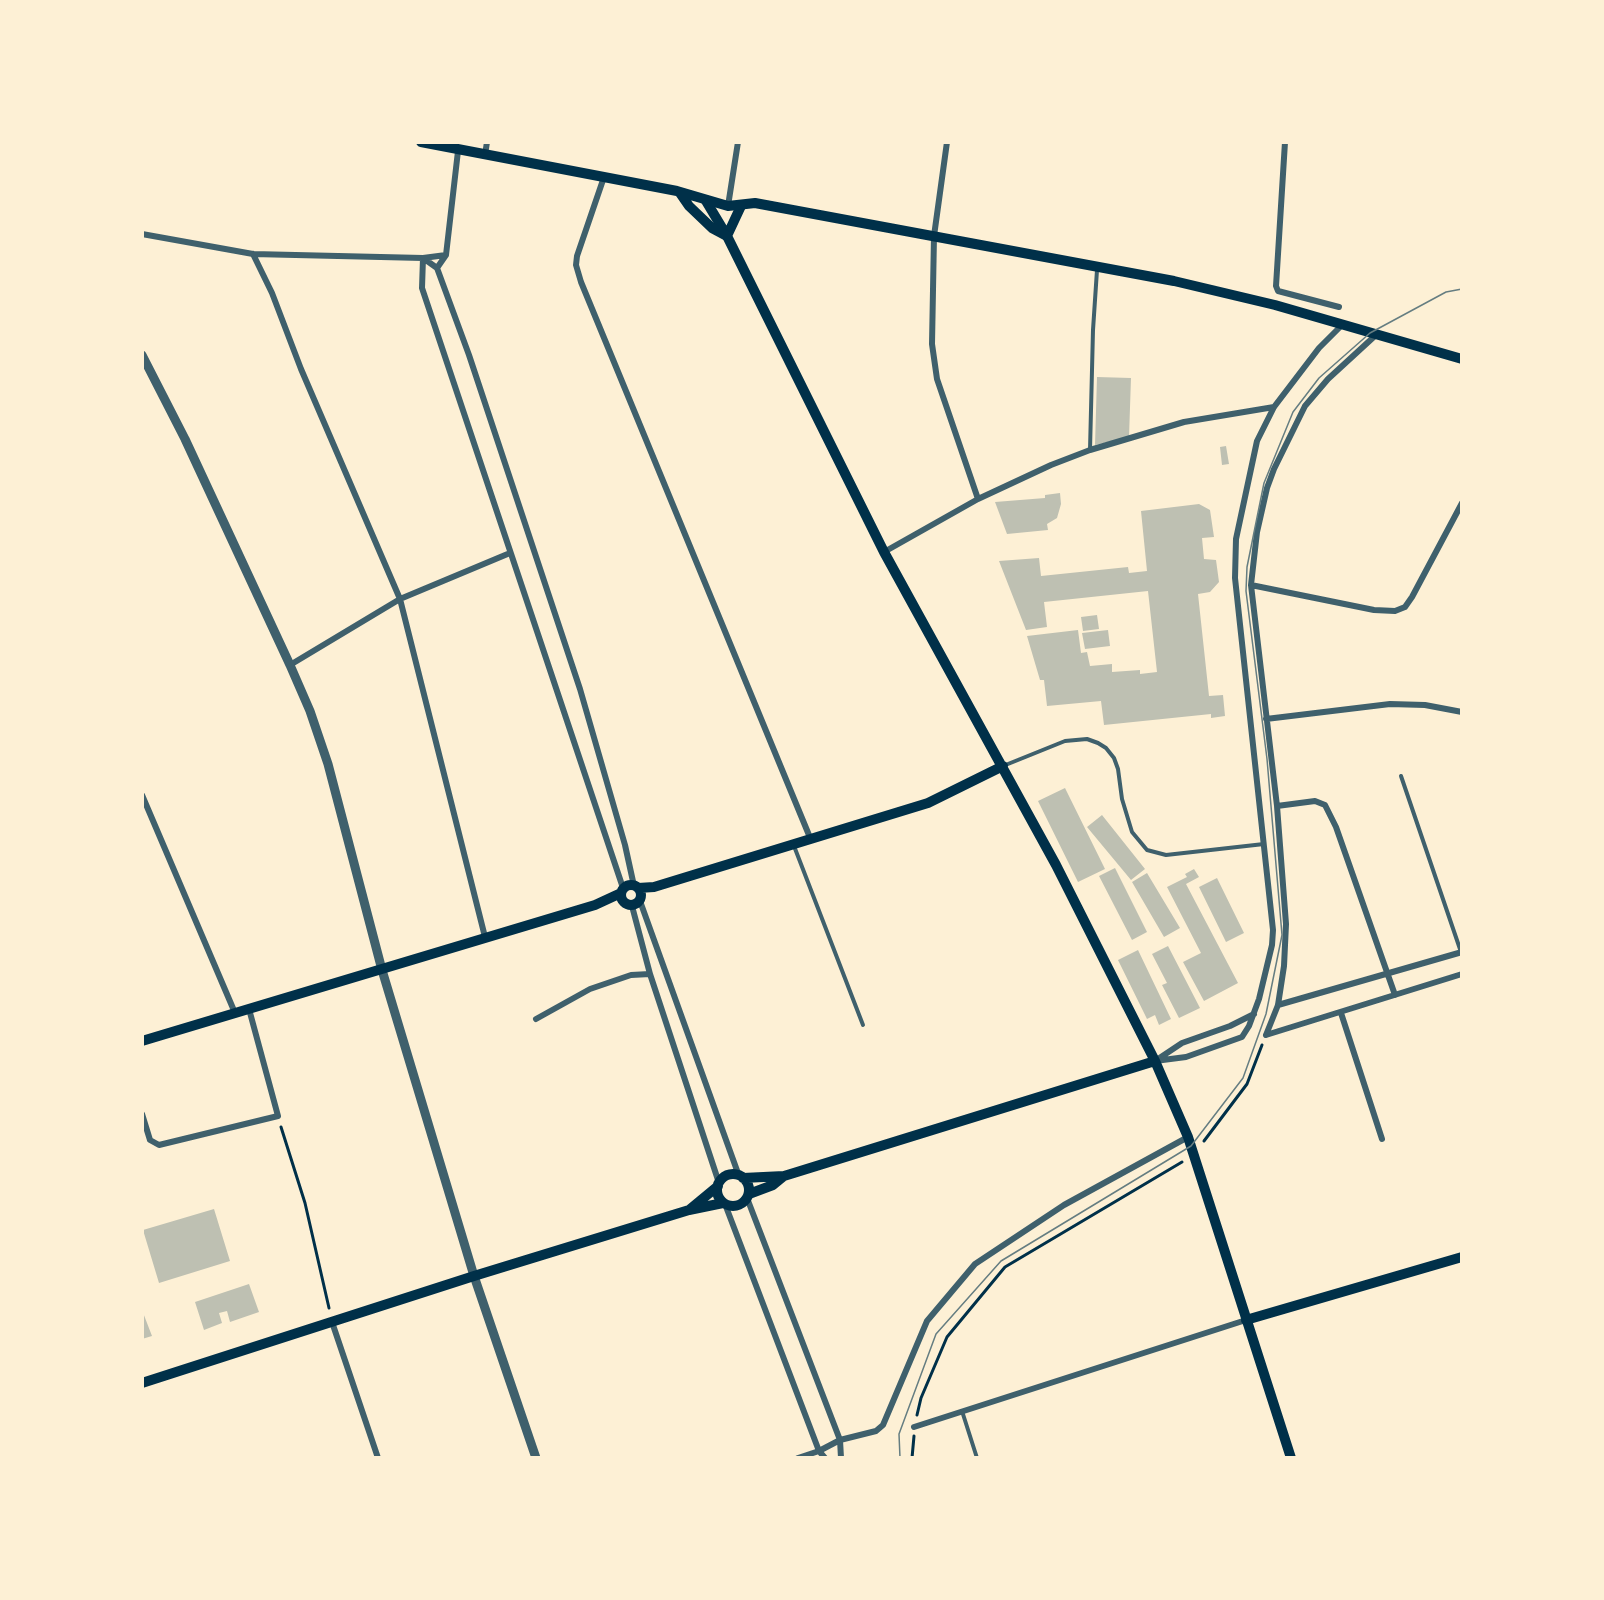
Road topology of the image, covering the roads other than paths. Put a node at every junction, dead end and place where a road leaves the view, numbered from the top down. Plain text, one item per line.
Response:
1 (421, 142) edge
2 (487, 142) edge
3 (738, 142) edge
4 (947, 142) edge
5 (1285, 142) edge
6 (458, 151) junction
7 (485, 155) junction
8 (604, 177) junction
9 (680, 193) junction
10 (706, 201) junction
11 (728, 206) junction
12 (741, 206) junction
13 (142, 234) edge
14 (727, 236) junction
15 (934, 236) junction
16 (254, 254) junction
17 (446, 255) junction
18 (423, 258) junction
19 (1098, 266) junction
20 (437, 268) junction
21 (1339, 307) dead end
22 (1342, 325) junction
23 (1377, 334) junction
24 (142, 356) edge
25 (1461, 359) edge
26 (1274, 407) junction
27 (1090, 450) junction
28 (978, 499) junction
29 (1461, 503) edge
30 (884, 552) junction
31 (510, 553) junction
32 (1251, 585) junction
33 (400, 599) junction
34 (290, 665) junction
35 (1461, 712) edge
36 (1266, 719) junction
37 (1003, 766) junction
38 (1401, 776) dead end
39 (142, 795) edge
40 (1277, 806) junction
41 (811, 840) junction
42 (1264, 844) junction
43 (794, 845) junction
44 (632, 895) junction
45 (485, 937) junction
46 (1461, 952) edge
47 (382, 970) junction
48 (1388, 973) junction
49 (650, 974) junction
50 (1461, 974) edge
51 (1395, 996) junction
52 (1278, 1005) junction
53 (249, 1009) junction
54 (235, 1013) junction
55 (1254, 1013) junction
56 (1341, 1013) junction
57 (536, 1019) dead end
58 (863, 1025) dead end
59 (142, 1041) edge
60 (1155, 1061) junction
61 (142, 1114) edge
62 (1188, 1137) junction
63 (1382, 1139) dead end
64 (784, 1176) junction
65 (741, 1177) junction
66 (719, 1184) junction
67 (748, 1196) junction
68 (724, 1203) junction
69 (689, 1210) junction
70 (1461, 1257) edge
71 (474, 1276) junction
72 (1246, 1320) junction
73 (332, 1322) junction
74 (142, 1383) edge
75 (962, 1412) junction
76 (914, 1427) road end
77 (840, 1440) junction
78 (819, 1451) junction
79 (1291, 1457) edge
80 (378, 1458) edge
81 (536, 1458) edge
82 (798, 1458) edge
83 (825, 1458) edge
84 (841, 1458) edge
85 (977, 1458) edge

1 - 6 main road
2 - 7 street
3 - 11 street
4 - 15 street
5 - 21 street
6 - 7 main road
6 - 17 street
7 - 8 main road
8 - 9 main road
8 - 41 street
9 - 10 main road
9 - 14 main road
10 - 11 main road
10 - 14 main road
11 - 12 main road
12 - 14 main road
12 - 15 main road
13 - 16 street
14 - 30 main road
15 - 19 main road
15 - 28 street
16 - 18 street
16 - 33 street
17 - 18 street
17 - 20 street
18 - 20 street
18 - 31 street
19 - 22 main road
19 - 27 lane
20 - 44 street
22 - 23 main road
22 - 26 street
23 - 25 main road
23 - 32 street
24 - 34 street
26 - 27 street
26 - 42 street
27 - 28 street
28 - 30 street
29 - 32 street
30 - 37 main road
31 - 33 street
31 - 44 street
32 - 36 street
33 - 34 street
33 - 45 street
34 - 47 street
35 - 36 street
36 - 40 street
37 - 41 main road
37 - 42 lane
37 - 60 main road
38 - 46 lane
39 - 54 street
40 - 48 street
40 - 52 street
41 - 43 main road
42 - 55 street
43 - 44 main road
43 - 58 lane
44 - 45 main road
44 - 49 street
44 - 65 street
45 - 47 main road
46 - 48 street
47 - 53 main road
47 - 71 street
48 - 51 street
48 - 52 street
49 - 57 street
49 - 66 street
50 - 51 street
51 - 56 street
52 - 56 street
53 - 54 main road
53 - 61 street
54 - 59 main road
55 - 60 street
55 - 60 street
56 - 63 street
60 - 62 main road
60 - 64 main road
62 - 72 main road
62 - 77 street
64 - 65 main road
64 - 67 main road
65 - 66 main road
65 - 67 main road
66 - 68 main road
66 - 69 main road
67 - 68 main road
67 - 77 street
68 - 69 main road
68 - 78 street
69 - 71 main road
70 - 72 main road
71 - 73 main road
71 - 81 street
72 - 75 street
72 - 79 main road
73 - 74 main road
73 - 80 street
75 - 76 street
75 - 85 lane
77 - 78 street
77 - 84 street
78 - 82 street
78 - 83 street

